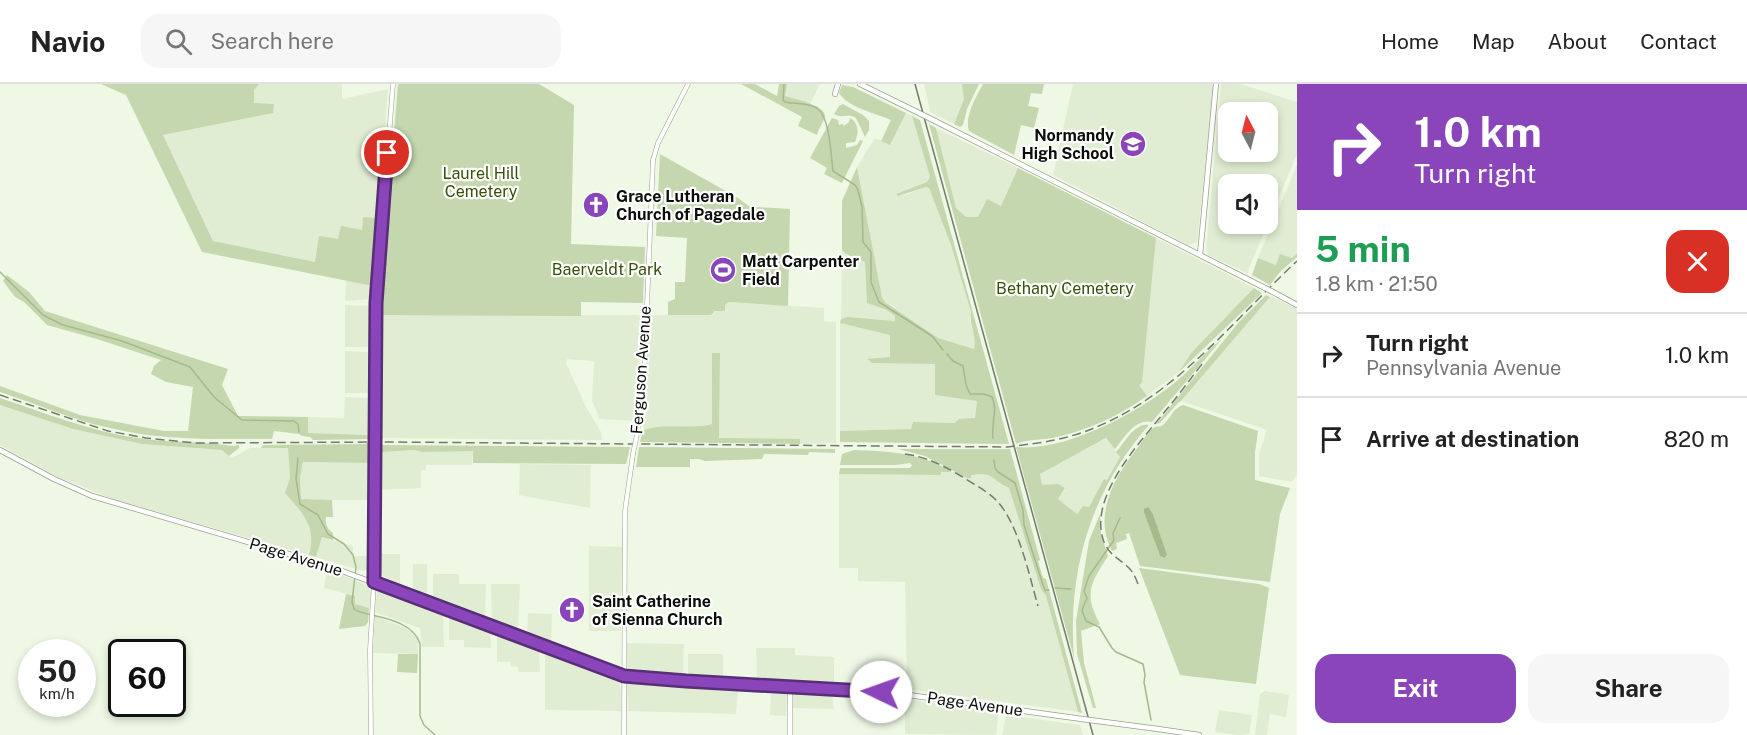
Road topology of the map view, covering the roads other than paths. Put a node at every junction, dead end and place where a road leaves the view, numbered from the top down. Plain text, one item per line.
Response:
1 (393, 84) edge
2 (688, 84) edge
3 (838, 84) edge
4 (860, 84) edge
5 (1216, 84) edge
6 (835, 94) dead end
7 (1202, 237) junction
8 (1186, 247) junction
9 (1200, 255) junction
10 (1297, 305) edge
11 (0, 450) edge
12 (374, 582) junction
13 (624, 676) junction
14 (790, 687) junction
15 (371, 735) edge
16 (624, 735) edge
17 (790, 735) edge
18 (1199, 735) edge

1 - 12 street
2 - 13 street, Ferguson Avenue, bridge
3 - 6 main road
4 - 8 main road, bridge
5 - 7 main road
7 - 8 main road
7 - 9 main road
8 - 9 main road
9 - 10 main road
11 - 12 main road, Page Avenue
12 - 13 main road, Page Avenue
12 - 15 street
13 - 14 main road, Page Avenue
13 - 16 street, Ferguson Avenue
14 - 17 street
14 - 18 main road, Page Avenue, bridge

